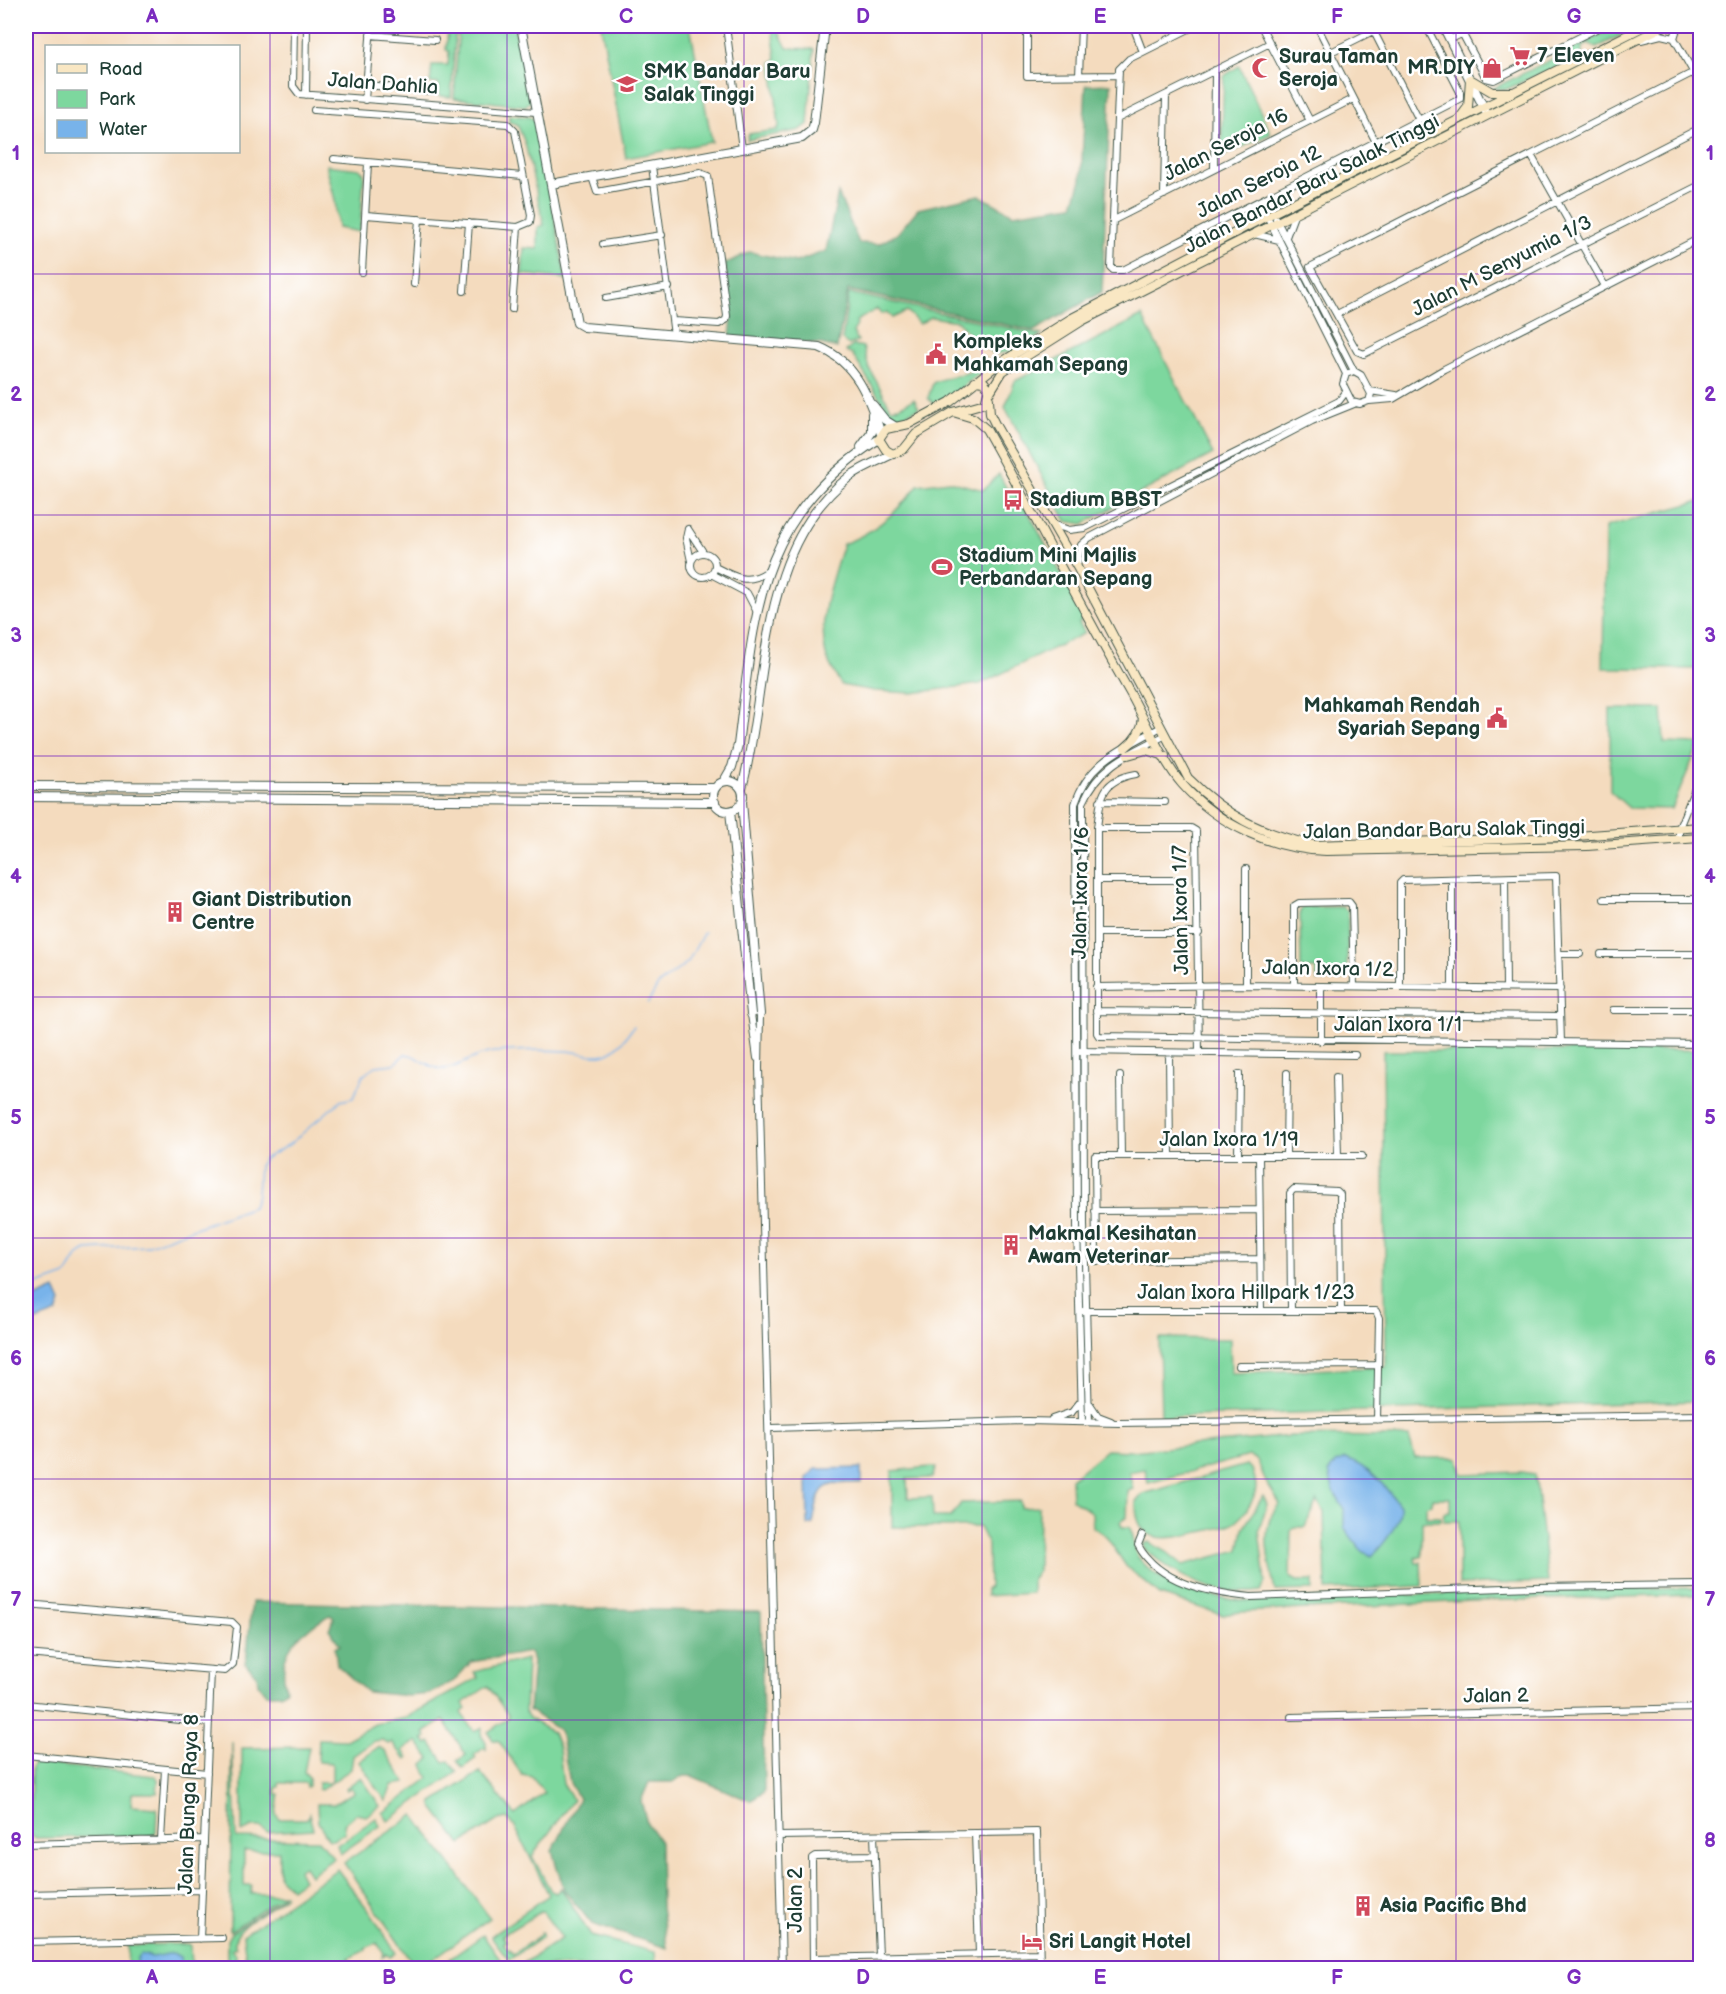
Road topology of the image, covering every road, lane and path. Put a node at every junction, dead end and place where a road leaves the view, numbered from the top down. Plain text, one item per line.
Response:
1 (294, 26) edge
2 (307, 26) edge
3 (371, 26) edge
4 (520, 26) edge
5 (726, 26) edge
6 (825, 26) edge
7 (1027, 26) edge
8 (1081, 26) edge
9 (1133, 26) edge
10 (1193, 26) edge
11 (1261, 26) edge
12 (1317, 26) edge
13 (1383, 26) edge
14 (1426, 26) edge
15 (1443, 26) edge
16 (1478, 26) edge
17 (1602, 26) edge
18 (1645, 26) edge
19 (1661, 26) edge
20 (1678, 26) edge
21 (1373, 28) edge
22 (1462, 33) junction
23 (370, 35) junction
24 (1674, 38) junction
25 (1451, 39) junction
26 (435, 40) dead end
27 (1270, 43) junction
28 (1629, 43) junction
29 (1143, 52) junction
30 (1331, 52) junction
31 (1215, 70) junction
32 (1694, 72) junction
33 (1118, 75) junction
34 (1079, 76) junction
35 (1470, 79) junction
36 (1701, 84) edge
37 (366, 85) junction
38 (1518, 91) junction
39 (306, 95) junction
40 (1166, 95) junction
41 (1353, 99) junction
42 (365, 100) junction
43 (426, 104) junction
44 (472, 107) junction
45 (314, 110) dead end
46 (1485, 111) junction
47 (536, 112) junction
48 (1117, 119) junction
49 (1419, 120) junction
50 (1310, 121) junction
51 (475, 123) junction
52 (1452, 125) junction
53 (1701, 128) edge
54 (1375, 142) junction
55 (742, 149) junction
56 (1531, 156) junction
57 (1384, 158) junction
58 (334, 159) dead end
59 (368, 163) junction
60 (652, 166) junction
61 (1214, 169) junction
62 (522, 176) junction
63 (592, 177) junction
64 (655, 182) junction
65 (551, 184) junction
66 (1701, 185) edge
67 (1164, 195) junction
68 (1557, 201) junction
69 (1295, 212) junction
70 (366, 214) junction
71 (419, 219) junction
72 (1272, 219) junction
73 (1114, 220) junction
74 (469, 223) junction
75 (518, 227) junction
76 (1253, 234) junction
77 (662, 235) junction
78 (1701, 238) edge
79 (1282, 239) junction
80 (603, 244) dead end
81 (1582, 245) junction
82 (362, 272) dead end
83 (414, 284) dead end
84 (1605, 286) junction
85 (669, 287) junction
86 (464, 291) dead end
87 (606, 298) dead end
88 (512, 309) dead end
89 (1337, 314) junction
90 (674, 321) junction
91 (674, 335) junction
92 (1354, 371) junction
93 (1346, 374) junction
94 (975, 381) junction
95 (1370, 391) junction
96 (1346, 392) junction
97 (989, 395) junction
98 (1396, 395) junction
99 (868, 399) junction
100 (1369, 401) junction
101 (1354, 404) junction
102 (872, 411) junction
103 (953, 412) junction
104 (896, 427) junction
105 (880, 436) junction
106 (893, 454) junction
107 (854, 455) junction
108 (1051, 524) junction
109 (703, 552) junction
110 (692, 561) junction
111 (716, 567) junction
112 (1077, 567) junction
113 (768, 571) junction
114 (711, 574) junction
115 (757, 612) junction
116 (1104, 618) junction
117 (1090, 625) junction
118 (1143, 717) junction
119 (1164, 731) junction
120 (1154, 736) junction
121 (1126, 752) junction
122 (1165, 756) junction
123 (1136, 774) dead end
124 (1701, 776) edge
125 (724, 782) junction
126 (26, 786) edge
127 (716, 788) junction
128 (742, 789) junction
129 (26, 797) edge
130 (1100, 801) junction
131 (715, 802) junction
132 (742, 802) junction
133 (1165, 802) dead end
134 (730, 811) junction
135 (1701, 827) edge
136 (1097, 828) junction
137 (1678, 828) junction
138 (1679, 838) junction
139 (1701, 838) edge
140 (1246, 869) dead end
141 (1505, 878) junction
142 (1452, 879) junction
143 (1098, 880) junction
144 (1178, 880) dead end
145 (1604, 899) dead end
146 (1701, 899) edge
147 (1098, 933) junction
148 (1199, 933) junction
149 (1559, 954) junction
150 (1580, 954) dead end
151 (1601, 954) dead end
152 (1701, 954) edge
153 (1199, 985) junction
154 (1246, 985) junction
155 (1294, 986) junction
156 (1321, 986) junction
157 (1354, 986) junction
158 (1096, 987) junction
159 (1400, 987) junction
160 (1452, 987) junction
161 (1506, 988) junction
162 (1560, 989) junction
163 (1613, 1010) dead end
164 (1701, 1010) edge
165 (1096, 1011) junction
166 (1199, 1012) junction
167 (1321, 1012) junction
168 (756, 1014) junction
169 (1560, 1016) junction
170 (1097, 1033) joint
171 (1199, 1040) junction
172 (1321, 1041) junction
173 (1561, 1042) junction
174 (1701, 1044) edge
175 (1079, 1051) junction
176 (1169, 1053) junction
177 (1199, 1053) junction
178 (1355, 1055) dead end
179 (1287, 1073) dead end
180 (1239, 1074) dead end
181 (1120, 1076) dead end
182 (1336, 1077) dead end
183 (1121, 1156) junction
184 (1170, 1156) junction
185 (1238, 1156) junction
186 (1259, 1156) junction
187 (1286, 1156) junction
188 (1338, 1156) junction
189 (1362, 1156) dead end
190 (1095, 1210) junction
191 (1259, 1210) junction
192 (1259, 1259) junction
193 (1261, 1310) junction
194 (1291, 1310) junction
195 (1341, 1310) junction
196 (1083, 1311) junction
197 (1378, 1365) junction
198 (1239, 1366) dead end
199 (1085, 1401) junction
200 (1701, 1415) edge
201 (1377, 1420) junction
202 (1046, 1421) junction
203 (1086, 1422) junction
204 (1119, 1423) junction
205 (771, 1428) junction
206 (1142, 1534) dead end
207 (27, 1579) dead end
208 (1701, 1585) edge
209 (27, 1604) edge
210 (26, 1649) edge
211 (26, 1654) edge
212 (211, 1671) junction
213 (26, 1704) edge
214 (1701, 1708) edge
215 (1291, 1717) dead end
216 (209, 1723) junction
217 (26, 1755) edge
218 (165, 1769) junction
219 (207, 1773) junction
220 (975, 1833) junction
221 (874, 1834) junction
222 (779, 1836) junction
223 (204, 1839) junction
224 (161, 1840) junction
225 (26, 1844) edge
226 (875, 1855) junction
227 (202, 1890) junction
228 (26, 1894) edge
229 (222, 1938) dead end
230 (200, 1939) junction
231 (26, 1942) edge
232 (1039, 1953) junction
233 (979, 1954) junction
234 (879, 1956) junction
235 (813, 1958) junction
236 (782, 1968) edge
237 (813, 1968) edge
238 (1040, 1968) edge

1 - 39 street, Jalan Dahlia
2 - 39 street
3 - 23 street
4 - 47 street
5 - 55 street
6 - 55 street
7 - 34 street
8 - 34 street
9 - 29 street
10 - 29 street
11 - 27 street
12 - 30 street
13 - 21 street
14 - 49 street, Jalan Seroja 12
15 - 25 street
16 - 22 street
17 - 22 street
18 - 38 main road, Jalan Bandar Baru Salak Tinggi
19 - 28 main road, Jalan Bandar Baru Salak Tinggi
20 - 24 street
21 - 30 street
21 - 49 street
22 - 25 street
23 - 26 street
23 - 37 street
24 - 28 street
24 - 32 street
25 - 35 street
27 - 31 street
27 - 50 street
28 - 46 main road, Jalan Bandar Baru Salak Tinggi
29 - 33 street
30 - 41 street
31 - 40 street
31 - 61 street
32 - 36 street
32 - 56 street
33 - 34 street
33 - 48 street
35 - 38 main road
35 - 46 street
35 - 52 main road
37 - 42 street
37 - 43 street
38 - 46 main road, Jalan Bandar Baru Salak Tinggi
39 - 42 street, Jalan Dahlia
40 - 48 street
40 - 67 street
41 - 50 street, Jalan Seroja 16
41 - 54 street
42 - 43 street, Jalan Dahlia
43 - 44 street, Jalan Dahlia
44 - 47 street, Jalan Dahlia
44 - 51 street
45 - 51 street
46 - 52 main road, Jalan Bandar Baru Salak Tinggi
46 - 69 main road, Jalan Bandar Baru Salak Tinggi
47 - 65 street
48 - 73 street
49 - 54 street, Jalan Seroja 12
50 - 61 street, Jalan Seroja 16
51 - 62 street
52 - 57 main road, Jalan Bandar Baru Salak Tinggi
53 - 68 street
54 - 57 street
54 - 73 street, Jalan Seroja 12
55 - 60 street
56 - 68 street
56 - 89 street
57 - 72 main road, Jalan Bandar Baru Salak Tinggi
58 - 59 street
59 - 62 street
59 - 70 street
60 - 63 street
60 - 64 street
61 - 67 street, Jalan Seroja 16
62 - 75 street
63 - 64 street
63 - 65 street
64 - 77 street
64 - 90 street
65 - 91 street
66 - 81 street, Jalan M Senyumia 1/3
67 - 73 street, Jalan Seroja 16
68 - 81 street
68 - 89 street
69 - 72 main road, Jalan Bandar Baru Salak Tinggi
69 - 79 street
70 - 71 street
70 - 82 street
71 - 74 street
71 - 83 street
72 - 76 main road, Jalan Bandar Baru Salak Tinggi
72 - 79 street
72 - 94 main road, Jalan Bandar Baru Salak Tinggi
74 - 75 street
74 - 86 street
75 - 88 street
76 - 79 street
76 - 97 main road, Jalan Bandar Baru Salak Tinggi
77 - 80 street
77 - 85 street
78 - 84 street
79 - 92 street
79 - 93 street
81 - 84 street
81 - 89 street, Jalan M Senyumia 1/3
84 - 98 street
85 - 87 street
85 - 90 street
90 - 91 street
91 - 99 street
92 - 93 street
92 - 95 street
93 - 96 street
94 - 97 main road
94 - 104 main road, Jalan Bandar Baru Salak Tinggi
95 - 98 street
95 - 100 street
96 - 101 street
96 - 108 street
97 - 103 main road
97 - 108 main road, Jalan Bandar Baru Salak Tinggi
98 - 100 street
99 - 102 street
99 - 104 street
100 - 101 street
101 - 112 street
102 - 105 street
102 - 107 street
103 - 106 main road
103 - 117 main road, Jalan Bandar Baru Salak Tinggi
104 - 105 main road, Jalan Bandar Baru Salak Tinggi
105 - 106 main road
105 - 107 street
106 - 128 street
107 - 113 street
108 - 112 main road, Jalan Bandar Baru Salak Tinggi
109 - 110 street
109 - 110 street
109 - 111 street
110 - 114 street
111 - 113 street
111 - 114 street
112 - 116 main road, Jalan Bandar Baru Salak Tinggi
113 - 115 street
114 - 115 street
115 - 125 street
116 - 117 main road
116 - 119 main road, Jalan Bandar Baru Salak Tinggi
117 - 118 main road, Jalan Bandar Baru Salak Tinggi
118 - 120 main road, Jalan Bandar Baru Salak Tinggi
118 - 121 main road
119 - 120 street
119 - 137 main road, Jalan Bandar Baru Salak Tinggi
120 - 121 street
120 - 122 main road, Jalan Bandar Baru Salak Tinggi
121 - 122 main road
121 - 175 street
122 - 138 main road, Jalan Bandar Baru Salak Tinggi
123 - 130 street, Jalan Ixora 1/6
124 - 137 street
125 - 127 street
125 - 128 street
126 - 127 street
127 - 131 street
128 - 132 street
129 - 131 street
130 - 133 street
130 - 136 street, Jalan Ixora 1/6
131 - 134 street
132 - 134 street
132 - 168 street
134 - 168 street
135 - 137 main road, Jalan Bandar Baru Salak Tinggi
136 - 143 street, Jalan Ixora 1/6
136 - 148 street, Jalan Ixora 1/7
137 - 138 street
138 - 139 main road, Jalan Bandar Baru Salak Tinggi
140 - 154 street
141 - 142 street
141 - 149 street
141 - 161 street
142 - 159 street
142 - 160 street
143 - 144 street
143 - 147 street, Jalan Ixora 1/6
145 - 146 street
147 - 148 street
147 - 158 street, Jalan Ixora 1/6
148 - 153 street, Jalan Ixora 1/7
149 - 150 street
149 - 162 street
151 - 152 street
153 - 154 street, Jalan Ixora 1/2
153 - 158 street, Jalan Ixora 1/2
153 - 166 street, Jalan Ixora 1/7
154 - 155 street, Jalan Ixora 1/2
155 - 156 street, Jalan Ixora 1/2
155 - 157 street
156 - 157 street, Jalan Ixora 1/2
156 - 167 street
157 - 159 street, Jalan Ixora 1/2
158 - 165 street, Jalan Ixora 1/6
159 - 160 street, Jalan Ixora 1/2
160 - 161 street, Jalan Ixora 1/2
161 - 162 street, Jalan Ixora 1/2
162 - 169 street
163 - 164 street
165 - 166 street
165 - 170 street, Jalan Ixora 1/6
166 - 167 street
166 - 171 street, Jalan Ixora 1/7
167 - 169 street
167 - 172 street
168 - 205 street
169 - 173 street
170 - 171 street, Jalan Ixora 1/1
171 - 172 street, Jalan Ixora 1/1
171 - 177 street, Jalan Ixora 1/7
172 - 173 street, Jalan Ixora 1/1
173 - 174 street, Jalan Ixora 1/1
175 - 176 street
175 - 196 street
176 - 177 street
176 - 184 street
177 - 178 street
179 - 187 street
180 - 185 street
181 - 183 street
182 - 188 street
183 - 184 street, Jalan Ixora 1/19
183 - 190 street, Jalan Ixora 1/19
184 - 185 street, Jalan Ixora 1/19
185 - 186 street, Jalan Ixora 1/19
186 - 187 street, Jalan Ixora 1/19
186 - 191 street
187 - 188 street, Jalan Ixora 1/19
188 - 189 street, Jalan Ixora 1/19
190 - 191 street
190 - 192 street
191 - 192 street
192 - 193 street
193 - 194 street, Jalan Ixora Hillpark 1/23
193 - 196 street, Jalan Ixora Hillpark 1/23
194 - 195 street, Jalan Ixora Hillpark 1/23
194 - 195 street
195 - 197 street, Jalan Ixora Hillpark 1/23
196 - 199 street
197 - 198 street
197 - 201 street, Jalan Ixora Hillpark 1/23
199 - 202 street
199 - 203 street
199 - 204 street
200 - 201 street
201 - 204 street
202 - 203 street
202 - 205 street
203 - 204 street
205 - 222 street
206 - 208 street
207 - 209 street
209 - 210 street
209 - 212 street
211 - 212 street
212 - 216 street, Jalan Bunga Raya 8
213 - 216 street
214 - 215 street, Jalan 2
216 - 219 street, Jalan Bunga Raya 8
217 - 218 street
218 - 219 street
218 - 224 street
219 - 223 street, Jalan Bunga Raya 8
220 - 221 street
220 - 232 street
220 - 233 street
221 - 222 street
221 - 226 street
222 - 236 street
223 - 224 street
223 - 227 street, Jalan Bunga Raya 8
224 - 225 street
226 - 234 street
226 - 235 street, Jalan 2
227 - 228 street
227 - 230 street, Jalan Bunga Raya 8
229 - 230 street
230 - 231 street
232 - 233 street
232 - 238 street
233 - 234 street
234 - 235 street
235 - 237 street, Jalan 2

